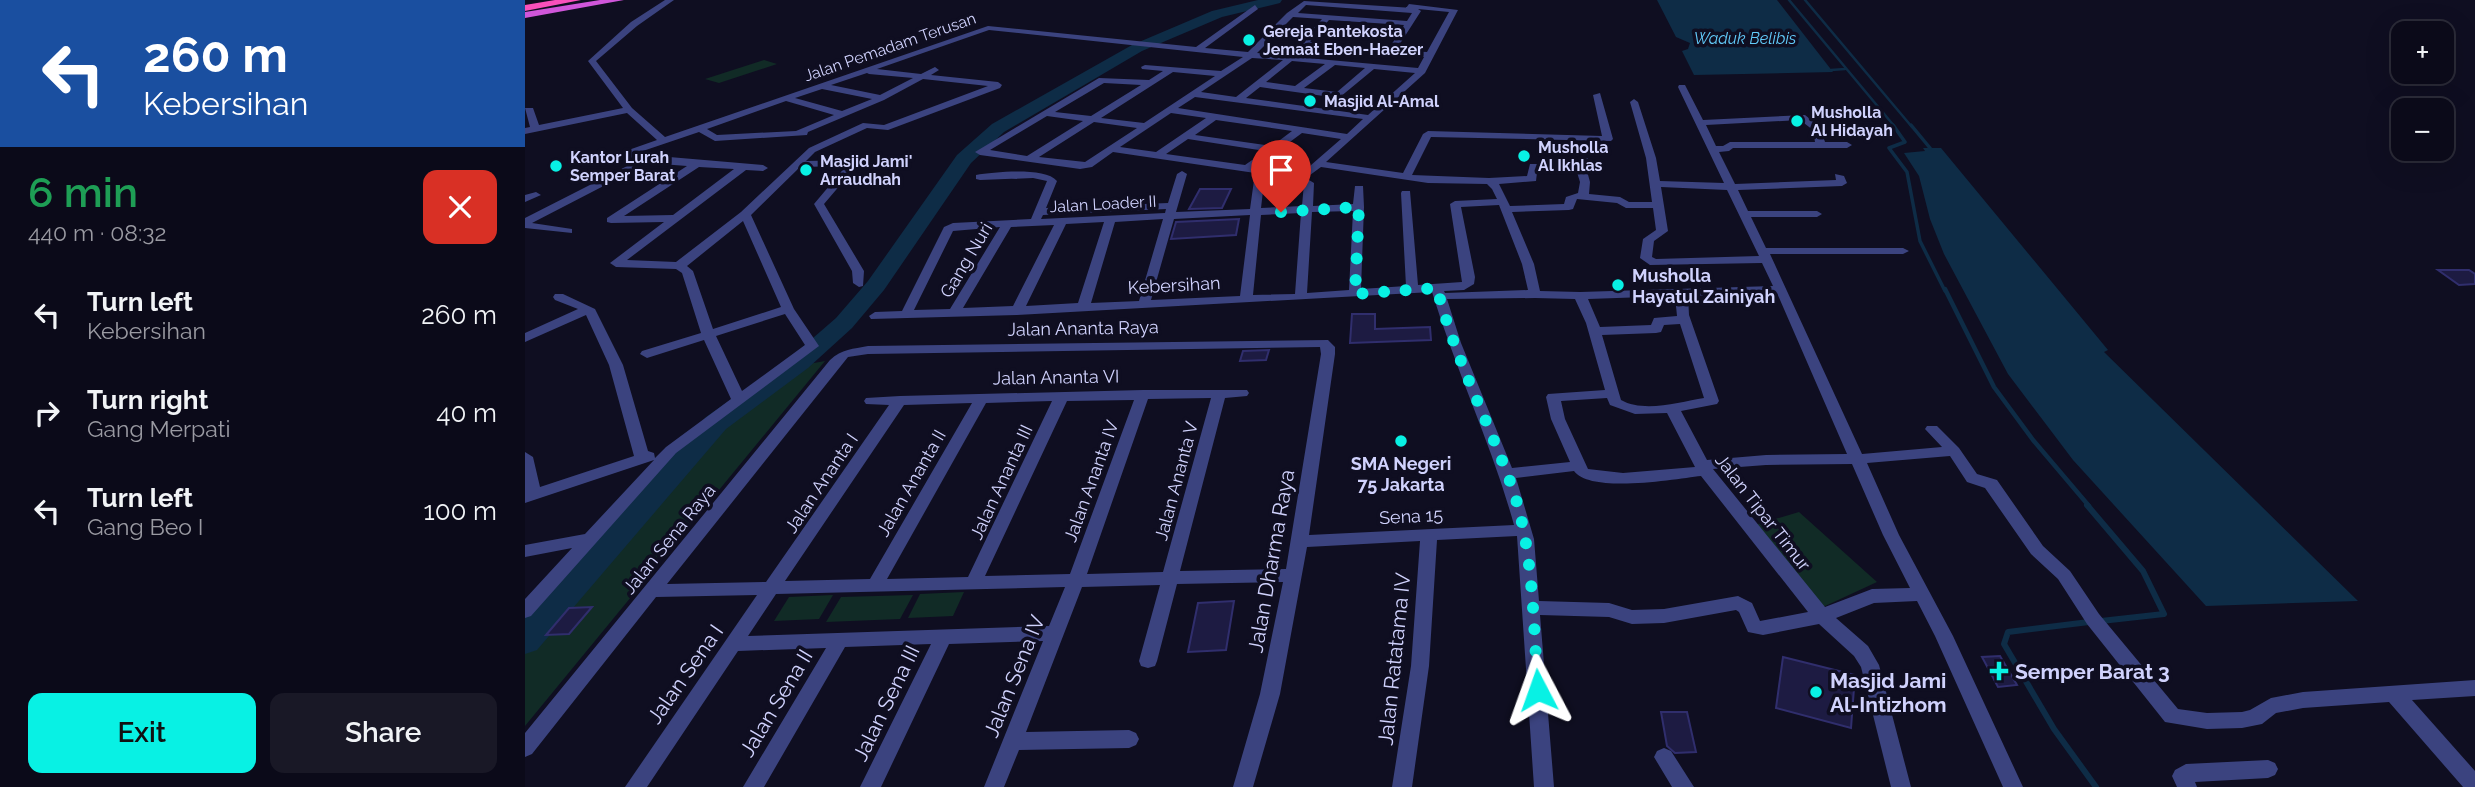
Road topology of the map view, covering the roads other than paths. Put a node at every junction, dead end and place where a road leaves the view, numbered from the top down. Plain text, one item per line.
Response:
1 (550, 0) edge
2 (576, 0) edge
3 (619, 0) edge
4 (670, 0) edge
5 (1401, 5) dead end
6 (525, 6) edge
7 (1255, 6) dead end
8 (525, 15) edge
9 (1290, 15) junction
10 (1327, 18) junction
11 (1373, 21) junction
12 (1410, 23) junction
13 (1316, 31) junction
14 (1363, 33) junction
15 (1402, 36) junction
16 (1305, 44) junction
17 (1196, 51) junction
18 (1391, 51) junction
19 (1249, 55) junction
20 (1431, 55) junction
21 (1291, 58) junction
22 (1333, 62) junction
23 (1373, 66) junction
24 (1145, 67) dead end
25 (1171, 69) junction
26 (862, 71) junction
27 (935, 71) dead end
28 (1422, 71) junction
29 (1223, 74) junction
30 (923, 76) junction
31 (1150, 83) junction
32 (1259, 84) junction
33 (820, 86) junction
34 (1682, 87) dead end
35 (1297, 89) junction
36 (1195, 93) junction
37 (1339, 95) junction
38 (1597, 95) dead end
39 (784, 98) junction
40 (881, 98) junction
41 (1238, 100) junction
42 (1634, 102) dead end
43 (1276, 105) junction
44 (528, 110) edge
45 (629, 110) junction
46 (1171, 110) junction
47 (1319, 111) junction
48 (1044, 113) junction
49 (842, 114) junction
50 (1214, 117) junction
51 (1092, 118) junction
52 (1372, 118) junction
53 (1253, 123) junction
54 (1700, 123) junction
55 (1145, 126) junction
56 (699, 128) junction
57 (530, 130) edge
58 (1300, 130) junction
59 (798, 133) junction
60 (1185, 136) junction
61 (1350, 137) junction
62 (837, 138) junction
63 (663, 140) junction
64 (1821, 145) junction
65 (1847, 145) dead end
66 (1111, 149) junction
67 (1272, 149) junction
68 (1712, 149) junction
69 (1157, 156) junction
70 (1029, 159) junction
71 (646, 160) junction
72 (1585, 160) dead end
73 (695, 164) junction
74 (797, 164) junction
75 (1320, 164) junction
76 (1534, 166) dead end
77 (743, 167) junction
78 (763, 168) dead end
79 (1247, 169) junction
80 (1260, 171) junction
81 (1182, 174) dead end
82 (1839, 176) dead end
83 (980, 177) dead end
84 (1406, 177) junction
85 (1489, 181) junction
86 (1309, 183) dead end
87 (1657, 184) junction
88 (1730, 187) junction
89 (1359, 188) dead end
90 (1406, 193) dead end
91 (1583, 197) junction
92 (1504, 205) junction
93 (1659, 205) junction
94 (1359, 207) junction
95 (1171, 211) junction
96 (1307, 211) junction
97 (1038, 212) junction
98 (1256, 213) junction
99 (745, 214) junction
100 (1744, 214) junction
101 (1817, 214) dead end
102 (674, 218) junction
103 (1111, 220) junction
104 (1061, 222) junction
105 (525, 223) edge
106 (1033, 223) junction
107 (1007, 224) junction
108 (568, 231) dead end
109 (1903, 251) dead end
110 (1765, 255) junction
111 (679, 266) junction
112 (859, 283) dead end
113 (1781, 289) junction
114 (1412, 290) junction
115 (1681, 291) junction
116 (1438, 293) junction
117 (1355, 294) junction
118 (1535, 294) junction
119 (1580, 296) junction
120 (559, 297) dead end
121 (1301, 297) junction
122 (1246, 299) junction
123 (1144, 304) junction
124 (1083, 307) junction
125 (589, 309) junction
126 (788, 309) junction
127 (1017, 311) junction
128 (954, 313) junction
129 (875, 316) dead end
130 (906, 316) junction
131 (1685, 320) junction
132 (1594, 331) junction
133 (708, 334) junction
134 (525, 338) edge
135 (1323, 343) joint
136 (646, 354) dead end
137 (844, 354) joint
138 (1243, 393) dead end
139 (1143, 394) junction
140 (1219, 394) junction
141 (1612, 394) junction
142 (1062, 396) junction
143 (982, 398) junction
144 (739, 400) junction
145 (899, 400) junction
146 (871, 401) dead end
147 (1672, 408) junction
148 (1932, 429) dead end
149 (671, 450) junction
150 (1954, 451) junction
151 (525, 457) edge
152 (642, 458) junction
153 (1858, 459) junction
154 (1578, 466) junction
155 (1703, 468) junction
156 (1506, 474) junction
157 (529, 496) edge
158 (1523, 530) junction
159 (1429, 535) junction
160 (590, 539) junction
161 (1300, 541) junction
162 (525, 551) edge
163 (1292, 575) junction
164 (1171, 579) junction
165 (1076, 581) junction
166 (973, 584) junction
167 (774, 587) junction
168 (874, 587) junction
169 (653, 591) junction
170 (1923, 594) junction
171 (1531, 608) junction
172 (525, 611) edge
173 (1822, 617) junction
174 (1056, 633) junction
175 (943, 638) junction
176 (839, 642) junction
177 (734, 644) junction
178 (1148, 661) dead end
179 (2475, 688) edge
180 (2395, 695) junction
181 (1129, 739) dead end
182 (1013, 741) junction
183 (525, 748) edge
184 (1664, 757) dead end
185 (2268, 769) dead end
186 (2475, 786) edge
187 (635, 787) edge
188 (753, 787) edge
189 (870, 787) edge
190 (995, 787) edge
191 (1243, 787) edge
192 (1402, 787) edge
193 (1544, 787) edge
194 (1684, 787) edge
195 (1901, 787) edge
196 (2013, 787) edge
197 (2187, 787) edge

1 - 6 highway
2 - 6 highway
3 - 8 highway
4 - 45 street
5 - 20 street
7 - 17 street
9 - 10 street
9 - 12 street
9 - 19 street
10 - 11 street
10 - 13 street
11 - 12 street
11 - 14 street
12 - 15 street
13 - 14 street
13 - 16 street
14 - 15 street
15 - 18 street
16 - 18 street
16 - 21 street
17 - 19 street, Jalan Pemadam Terusan
17 - 26 street, Jalan Pemadam Terusan
18 - 20 street
19 - 21 street, Jalan Pemadam Terusan
19 - 29 street
20 - 28 street
21 - 22 street, Jalan Pemadam Terusan
21 - 32 street
22 - 23 street, Jalan Pemadam Terusan
22 - 35 street
23 - 28 street, Jalan Pemadam Terusan
23 - 37 street
24 - 25 street
25 - 29 street
25 - 31 street
26 - 30 street
26 - 33 street, Jalan Pemadam Terusan
27 - 30 street
28 - 52 street
29 - 36 street
30 - 40 street
30 - 62 street
31 - 48 street
31 - 51 street
32 - 35 street
32 - 41 street
33 - 39 street, Jalan Pemadam Terusan
33 - 40 street
34 - 54 street
35 - 37 street
36 - 41 street
36 - 46 street
37 - 47 street
38 - 84 street
39 - 49 street
39 - 56 street, Jalan Pemadam Terusan
40 - 49 street
41 - 43 street
42 - 87 street
43 - 47 street
43 - 53 street
44 - 57 street
45 - 57 street
45 - 63 street
46 - 50 street
46 - 55 street
47 - 52 street
48 - 51 street
48 - 70 street
49 - 59 street
50 - 53 street
50 - 60 street
51 - 55 street
51 - 70 street
52 - 61 street
53 - 58 street
54 - 64 street
54 - 68 street
55 - 66 street
56 - 59 street
56 - 63 street, Jalan Pemadam Terusan
58 - 61 street
58 - 67 street
59 - 62 street
60 - 67 street
60 - 69 street
61 - 75 street
62 - 74 street
63 - 71 street, Jalan Pemadam Terusan
64 - 65 street
64 - 68 street
66 - 69 street
66 - 70 street
67 - 79 street
68 - 88 street
69 - 79 street
71 - 73 street
71 - 105 street
72 - 91 street
73 - 77 street
73 - 102 street
74 - 99 street
74 - 112 street
75 - 80 street
75 - 84 street
76 - 85 street
77 - 78 street
77 - 102 street
79 - 80 street
80 - 98 street
81 - 95 street
82 - 88 street
83 - 97 street
84 - 85 street
85 - 92 street
86 - 96 street
87 - 88 street
87 - 93 street
88 - 100 street
89 - 94 street
90 - 114 street
91 - 92 street
91 - 93 street
92 - 116 street, Kebersihan
92 - 118 street
93 - 110 street
94 - 96 street, Jalan Loader II
94 - 117 street
95 - 97 street
95 - 98 street, Jalan Loader II
95 - 103 street, Jalan Loader II
95 - 123 street
96 - 98 street, Jalan Loader II
96 - 121 street
97 - 106 street
98 - 122 street
99 - 111 street
99 - 126 street
100 - 101 street
100 - 110 street
102 - 111 street
103 - 104 street, Jalan Loader II
103 - 124 street
104 - 106 street, Jalan Loader II
104 - 127 street
105 - 108 street
106 - 107 street, Jalan Loader II
107 - 128 street, Gang Nuri
107 - 130 street, Jalan Loader II
109 - 110 street
110 - 113 street
111 - 133 street
113 - 115 street
113 - 153 street
114 - 116 street, Kebersihan
114 - 117 street, Kebersihan
115 - 119 street
115 - 131 street
116 - 118 street
116 - 156 street
117 - 121 street, Kebersihan
118 - 119 street
119 - 132 street
120 - 125 street
121 - 122 street, Kebersihan
122 - 123 street, Kebersihan
123 - 124 street, Kebersihan
124 - 127 street, Kebersihan
125 - 134 street
125 - 152 street
126 - 133 street
126 - 144 street
127 - 128 street, Kebersihan
128 - 130 street, Kebersihan
129 - 130 street, Kebersihan
131 - 132 street
131 - 147 street
132 - 141 street
133 - 136 street
133 - 144 street
135 - 137 street, Jalan Ananta Raya
135 - 161 street, Jalan Dharma Raya
137 - 169 street, Jalan Sena Raya
138 - 140 street, Jalan Ananta VI
139 - 140 street, Jalan Ananta VI
139 - 142 street, Jalan Ananta VI
139 - 165 street, Jalan Ananta IV
140 - 164 street, Jalan Ananta V
141 - 147 street
141 - 154 street
142 - 143 street, Jalan Ananta VI
142 - 166 street, Jalan Ananta III
143 - 145 street, Jalan Ananta VI
143 - 168 street, Jalan Ananta II
144 - 149 street
145 - 146 street, Jalan Ananta VI
145 - 167 street, Jalan Ananta I
147 - 155 street, Jalan Tipar Timur
148 - 150 street
149 - 152 street
149 - 160 street
150 - 153 street
150 - 180 street
151 - 157 street
152 - 157 street
153 - 155 street
153 - 170 street
154 - 155 street
154 - 156 street
155 - 173 street, Jalan Tipar Timur
156 - 158 street
158 - 159 street, Sena 15
158 - 171 street
159 - 161 street, Sena 15
159 - 192 street, Jalan Ratatama IV
160 - 162 street
160 - 172 street
161 - 163 street, Jalan Dharma Raya
163 - 164 street
163 - 191 street, Jalan Dharma Raya
164 - 165 street
164 - 178 street, Jalan Ananta V
165 - 166 street
165 - 174 street, Jalan Sena IV
166 - 168 street
167 - 168 street
167 - 169 street
167 - 177 street, Jalan Sena I
169 - 183 street, Jalan Sena Raya
170 - 173 street
170 - 196 street
171 - 173 street
171 - 193 street
173 - 195 street, Jalan Tipar Timur
174 - 175 street
174 - 182 street, Jalan Sena IV
175 - 176 street
175 - 189 street, Jalan Sena III
176 - 177 street
176 - 188 street, Jalan Sena II
177 - 187 street, Jalan Sena I
179 - 180 street
180 - 186 street
181 - 182 street
182 - 190 street, Jalan Sena IV
184 - 194 street
185 - 197 street

